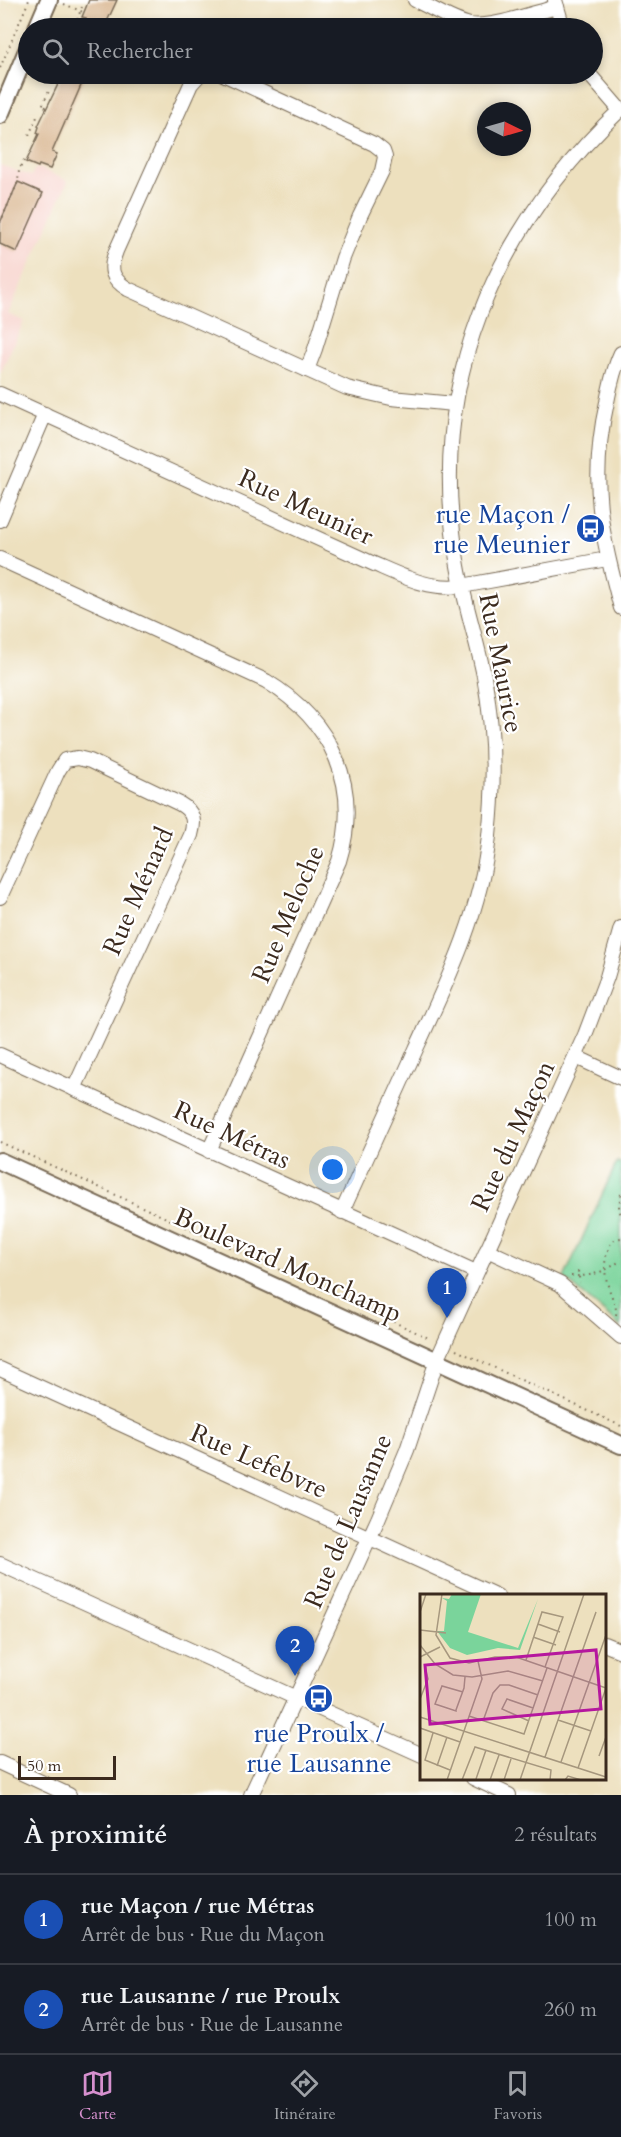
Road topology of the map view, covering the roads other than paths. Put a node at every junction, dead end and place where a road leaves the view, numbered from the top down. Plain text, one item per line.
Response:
1 (415, 0) edge
2 (55, 1) edge
3 (556, 3) edge
4 (44, 18) edge
5 (453, 18) edge
6 (509, 18) edge
7 (560, 18) edge
8 (18, 72) edge
9 (191, 84) edge
10 (245, 84) edge
11 (598, 84) edge
12 (621, 110) edge
13 (0, 115) edge
14 (621, 353) edge
15 (307, 370) junction
16 (0, 394) edge
17 (454, 404) junction
18 (45, 414) junction
19 (0, 520) edge
20 (0, 559) edge
21 (607, 559) junction
22 (462, 586) junction
23 (621, 609) edge
24 (0, 897) edge
25 (621, 928) edge
26 (0, 1055) edge
27 (576, 1057) junction
28 (621, 1078) edge
29 (74, 1089) junction
30 (209, 1150) junction
31 (0, 1161) edge
32 (342, 1212) junction
33 (487, 1250) junction
34 (476, 1272) junction
35 (621, 1337) edge
36 (436, 1360) junction
37 (0, 1369) edge
38 (621, 1445) edge
39 (370, 1538) junction
40 (0, 1564) edge
41 (493, 1594) edge
42 (606, 1645) edge
43 (621, 1651) edge
44 (296, 1698) junction
45 (420, 1754) edge
46 (0, 1764) edge
47 (475, 1780) edge
48 (69, 1795) edge
49 (251, 1795) edge
50 (509, 1795) edge

1 - 5 street
2 - 4 street
3 - 6 street
3 - 7 street
8 - 13 street
9 - 15 street
10 - 15 street
11 - 12 street
12 - 17 street, Rue Maurice
14 - 21 street
15 - 17 street
16 - 18 street, Rue Meunier
17 - 22 street, Rue Maurice
18 - 19 street
18 - 22 street, Rue Meunier
20 - 30 street, Rue Meloche
21 - 22 street, Rue Meunier
21 - 23 street
22 - 32 street, Rue Maurice
24 - 29 street, Rue Ménard
25 - 27 street, Rue du Maçon
26 - 29 street, Rue Métras
27 - 28 street
27 - 33 street, Rue du Maçon
29 - 30 street, Rue Métras
30 - 32 street, Rue Métras
31 - 36 street, Boulevard Monchamp
32 - 34 street, Rue Métras
33 - 34 street, Rue du Maçon
33 - 35 street
34 - 36 street, Rue du Maçon
36 - 38 street, Boulevard Monchamp
36 - 39 street, Rue de Lausanne
37 - 39 street, Rue Lefebvre
39 - 41 street, Rue Lefebvre
39 - 44 street, Rue de Lausanne
40 - 44 street
42 - 43 street
44 - 45 street
44 - 49 street, Rue de Lausanne
46 - 48 street
47 - 50 street

